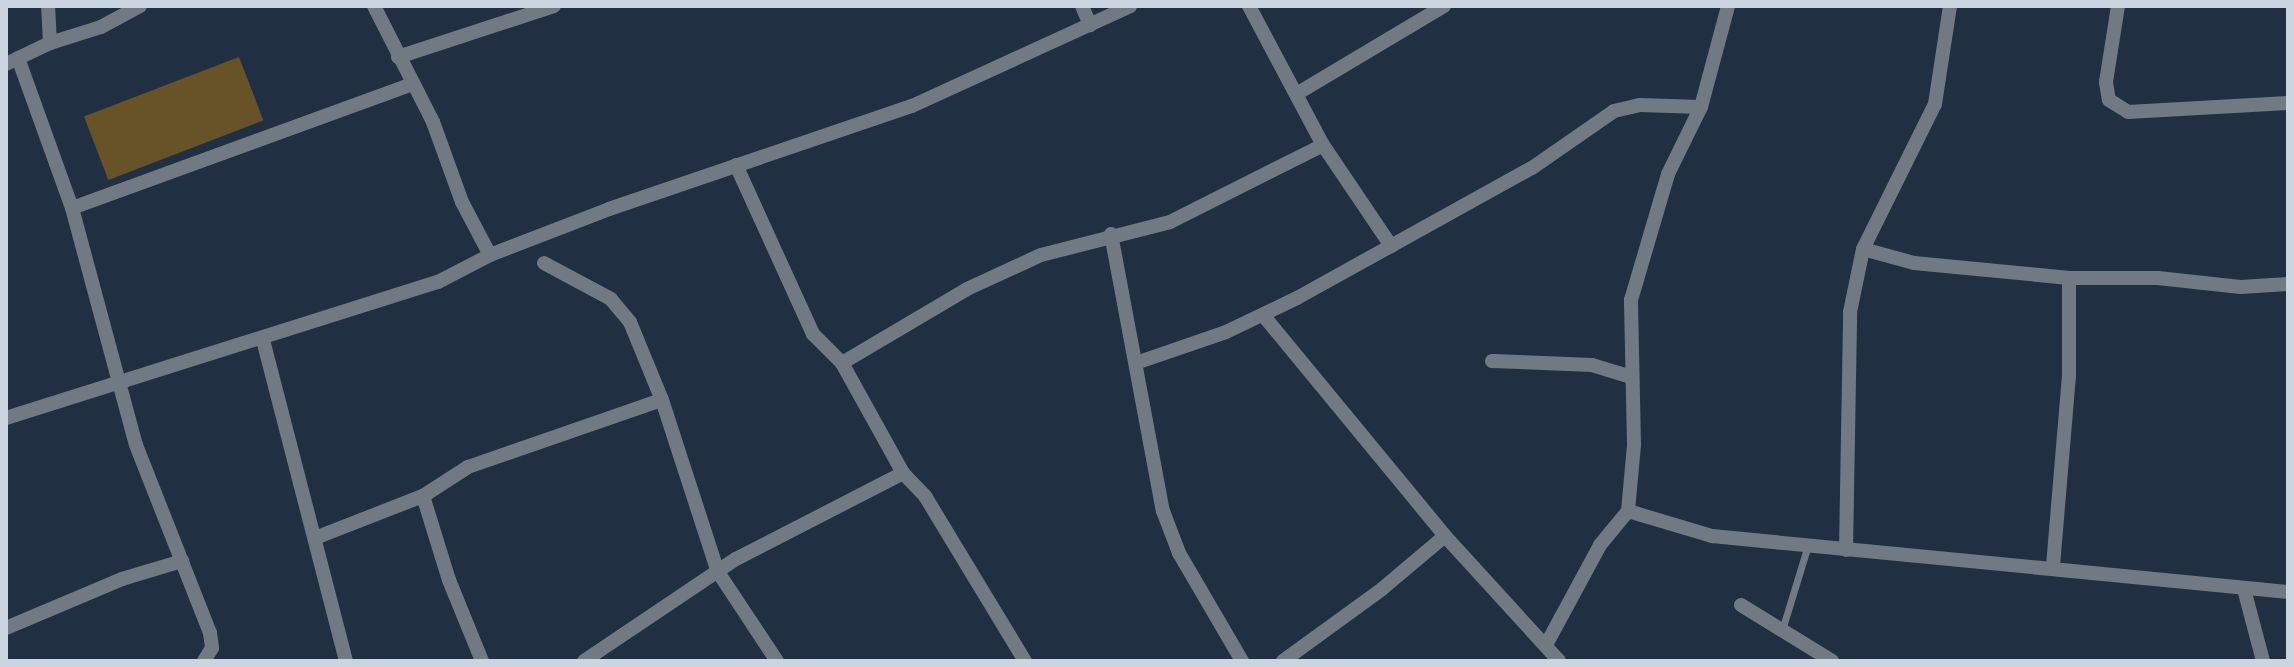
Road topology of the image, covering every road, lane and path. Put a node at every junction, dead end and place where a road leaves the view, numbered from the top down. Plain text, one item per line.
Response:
1 (48, 6) edge
2 (140, 6) edge
3 (374, 6) edge
4 (554, 6) edge
5 (1082, 6) edge
6 (1130, 6) edge
7 (1249, 6) edge
8 (1444, 6) edge
9 (1728, 6) edge
10 (1950, 6) edge
11 (2118, 6) edge
12 (1090, 25) junction
13 (50, 43) junction
14 (398, 57) junction
15 (12, 61) edge
16 (412, 84) junction
17 (1298, 93) junction
18 (2288, 103) edge
19 (1701, 107) junction
20 (1323, 145) junction
21 (736, 165) junction
22 (72, 208) junction
23 (1111, 234) junction
24 (1391, 246) junction
25 (1863, 249) junction
26 (490, 255) junction
27 (544, 263) dead end
28 (2069, 278) junction
29 (2288, 284) edge
30 (1263, 315) junction
31 (263, 340) junction
32 (1492, 361) dead end
33 (842, 363) junction
34 (1136, 363) junction
35 (1631, 377) junction
36 (119, 383) junction
37 (662, 400) junction
38 (6, 418) edge
39 (903, 473) junction
40 (423, 496) junction
41 (1628, 511) junction
42 (1445, 536) junction
43 (315, 538) junction
44 (1808, 545) junction
45 (1846, 550) junction
46 (182, 561) junction
47 (2053, 566) junction
48 (718, 572) junction
49 (2244, 589) junction
50 (2288, 592) edge
51 (1741, 605) dead end
52 (6, 628) edge
53 (1782, 630) junction
54 (1546, 645) junction
55 (204, 661) edge
56 (346, 661) edge
57 (482, 661) edge
58 (584, 661) edge
59 (777, 661) edge
60 (1025, 661) edge
61 (1242, 661) edge
62 (1283, 661) edge
63 (1559, 661) edge
64 (1832, 661) edge
65 (2263, 661) edge

1 - 13 street
2 - 13 street
3 - 14 street
4 - 14 street
5 - 12 street
6 - 12 street
7 - 17 street
8 - 17 street
9 - 19 street
10 - 25 street
11 - 18 street
12 - 21 street
13 - 15 street
14 - 16 street
15 - 22 street
16 - 22 street
16 - 26 street
17 - 20 street
19 - 24 street
19 - 35 street
20 - 23 street
20 - 24 street
21 - 26 street
21 - 33 street
22 - 36 street
23 - 33 street
23 - 34 street
24 - 30 street
25 - 28 street
25 - 45 street
26 - 31 street
27 - 37 street
28 - 29 street
28 - 47 street
30 - 34 street
30 - 42 street
31 - 36 street
31 - 43 street
32 - 35 street
33 - 39 street
34 - 61 street
35 - 41 street
36 - 38 street
36 - 46 street
37 - 40 street
37 - 48 street
39 - 48 street
39 - 60 street
40 - 43 street
40 - 57 street
41 - 44 street
41 - 54 street
42 - 54 street
42 - 62 street
43 - 56 street
44 - 45 street
44 - 53 lane
45 - 47 street
46 - 52 street
46 - 55 street
47 - 49 street
48 - 58 street
48 - 59 street
49 - 50 street
49 - 65 street
51 - 53 street
53 - 64 street
54 - 63 street

